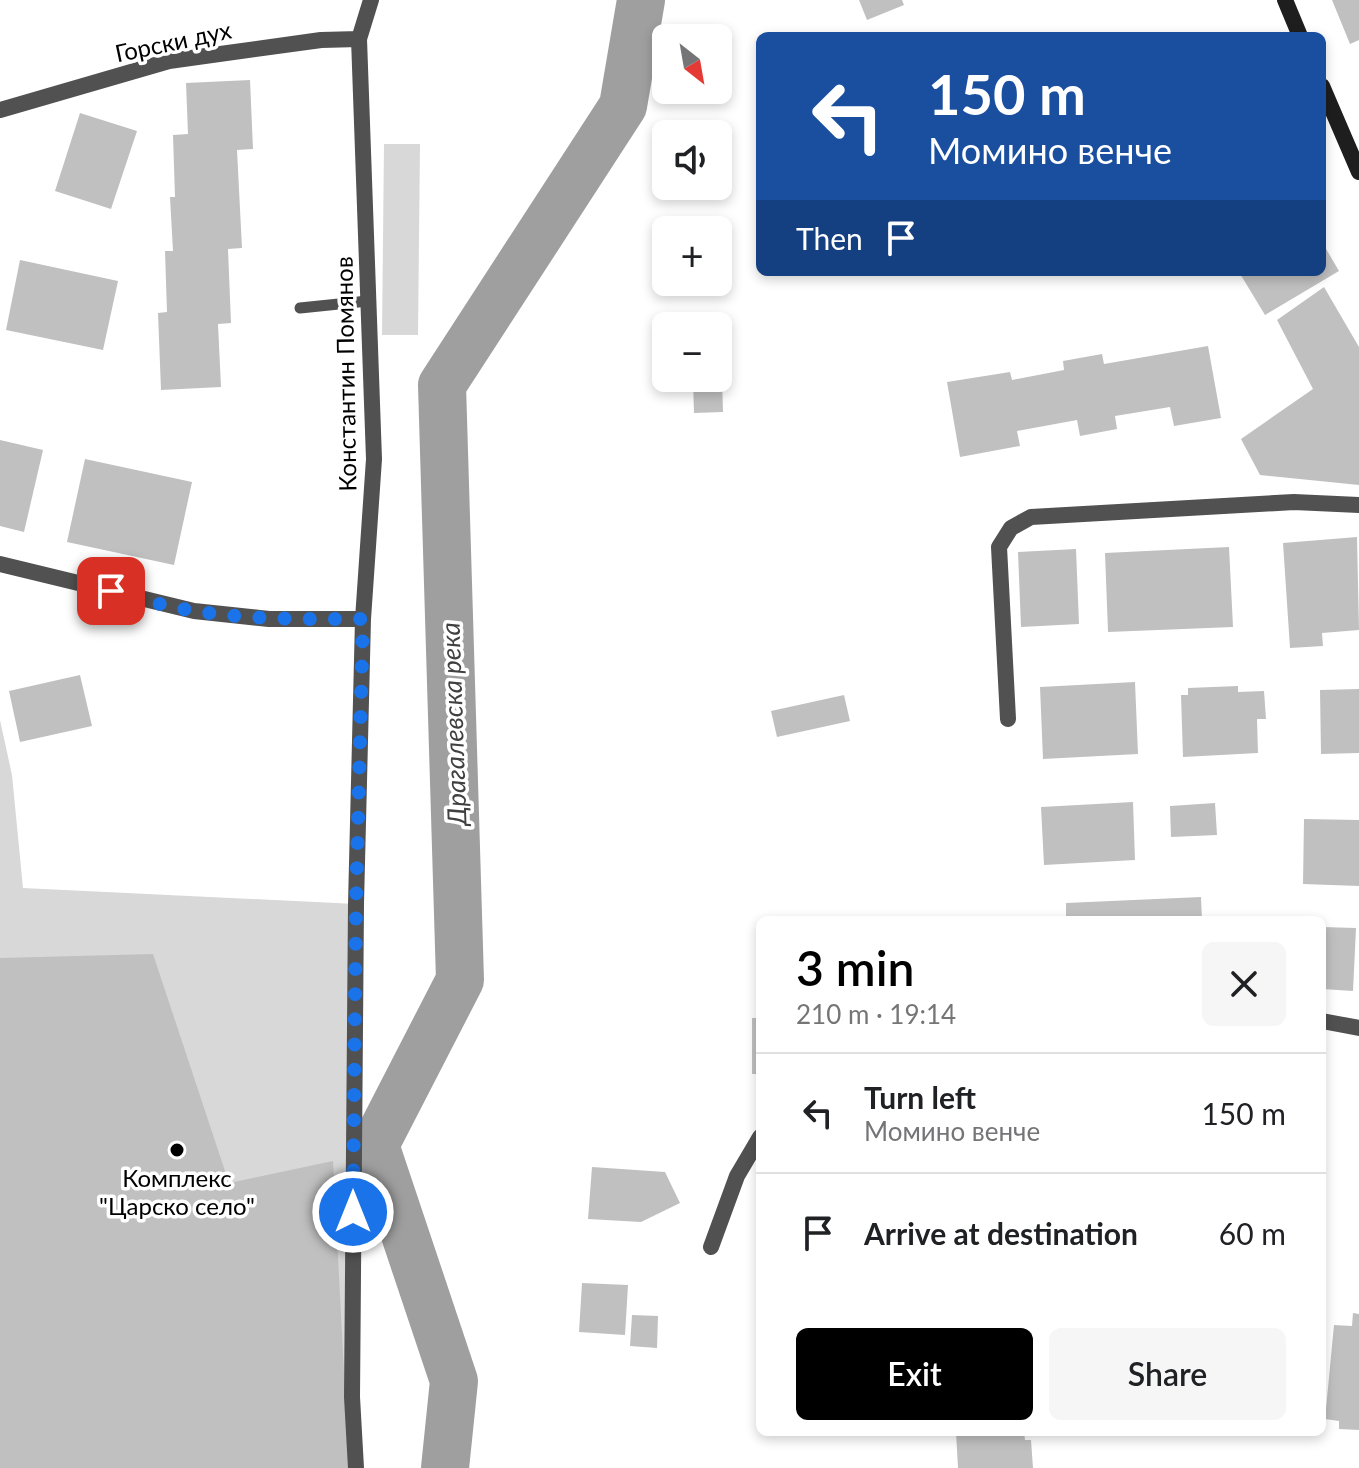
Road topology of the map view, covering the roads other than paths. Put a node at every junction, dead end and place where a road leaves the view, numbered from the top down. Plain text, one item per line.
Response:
1 (371, 0) edge
2 (1285, 0) edge
3 (1298, 32) edge
4 (359, 39) junction
5 (1326, 95) edge
6 (0, 110) edge
7 (1359, 172) edge
8 (368, 301) junction
9 (300, 308) dead end
10 (1359, 505) edge
11 (0, 564) edge
12 (363, 619) junction
13 (1008, 719) dead end
14 (1326, 1022) edge
15 (1359, 1028) edge
16 (756, 1144) edge
17 (711, 1247) dead end
18 (356, 1468) edge

1 - 4 street, Константин Помянов
2 - 3 main road
4 - 6 street, Горски дух
4 - 8 street, Константин Помянов
5 - 7 main road
8 - 9 lane
8 - 12 street, Константин Помянов
10 - 13 street
11 - 12 street
12 - 18 street, Константин Помянов
14 - 15 street
16 - 17 street

